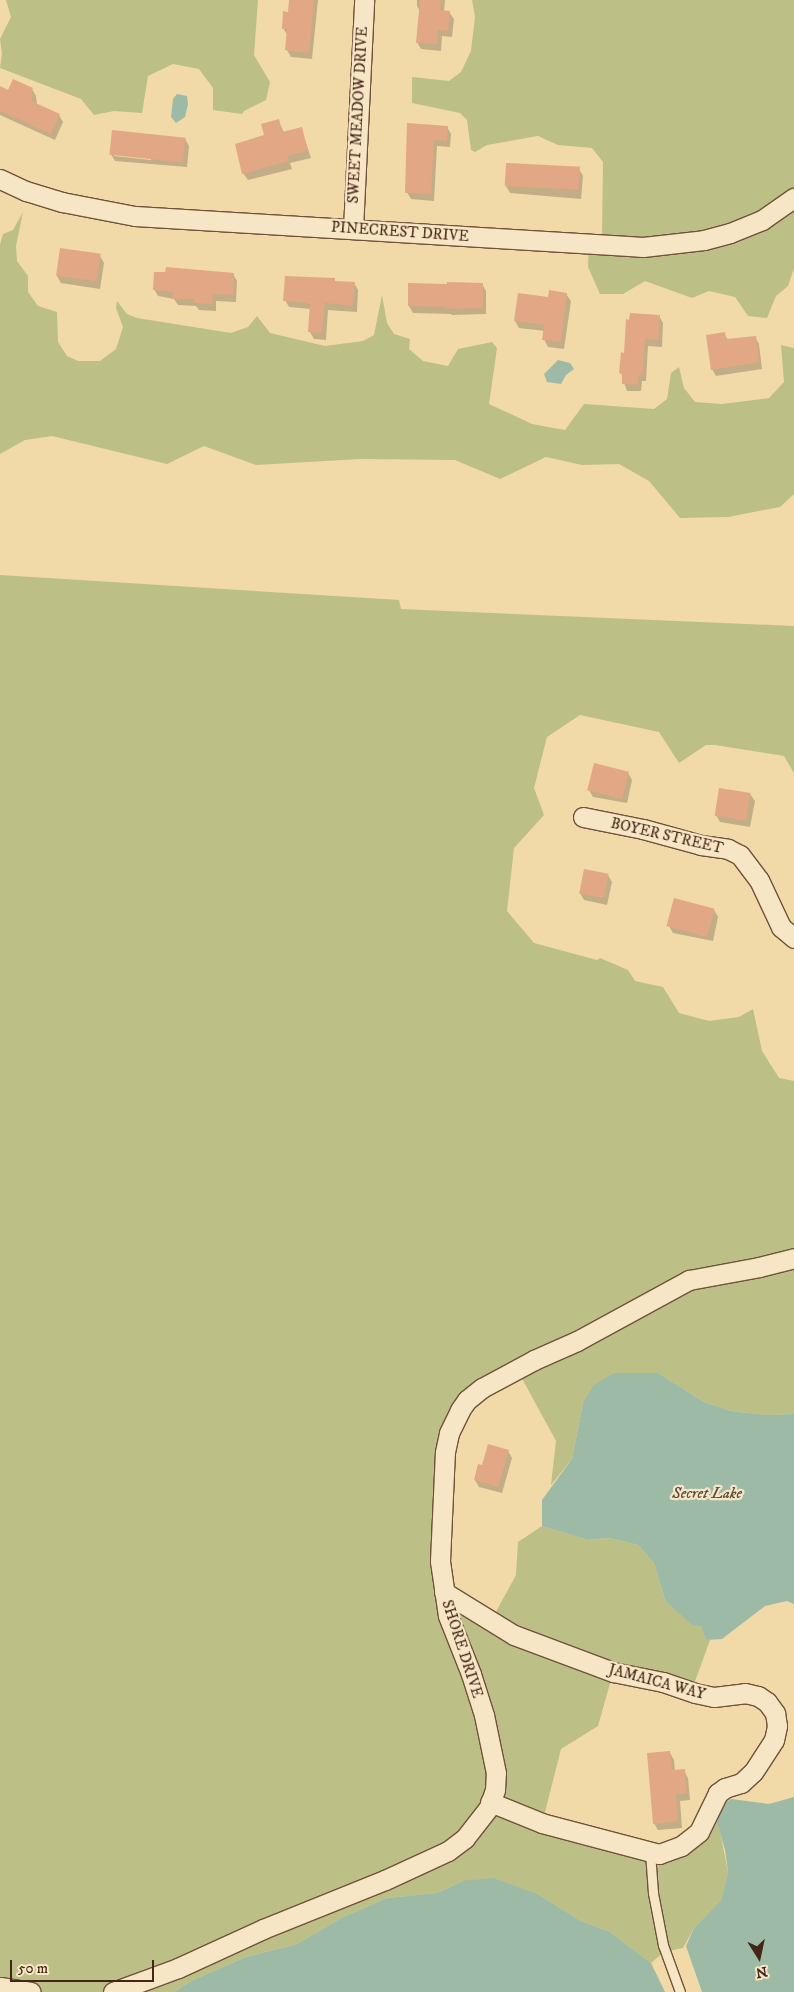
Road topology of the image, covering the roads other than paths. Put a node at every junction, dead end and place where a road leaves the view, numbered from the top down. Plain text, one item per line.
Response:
1 (364, 0) edge
2 (0, 179) edge
3 (794, 198) edge
4 (353, 230) junction
5 (583, 817) dead end
6 (794, 938) edge
7 (794, 1258) edge
8 (444, 1592) junction
9 (490, 1802) junction
10 (650, 1852) junction
11 (0, 1987) edge
12 (31, 1992) edge
13 (114, 1992) edge
14 (680, 1992) edge

1 - 4 street, SWEET MEADOW DRIVE
2 - 4 street, PINECREST DRIVE
3 - 4 street, PINECREST DRIVE
5 - 6 street, BOYER STREET
7 - 8 street, SHORE DRIVE
8 - 9 street, SHORE DRIVE
8 - 10 street, JAMAICA WAY
9 - 10 street, JAMAICA WAY
9 - 13 street, SHORE DRIVE
10 - 14 lane
11 - 12 street

